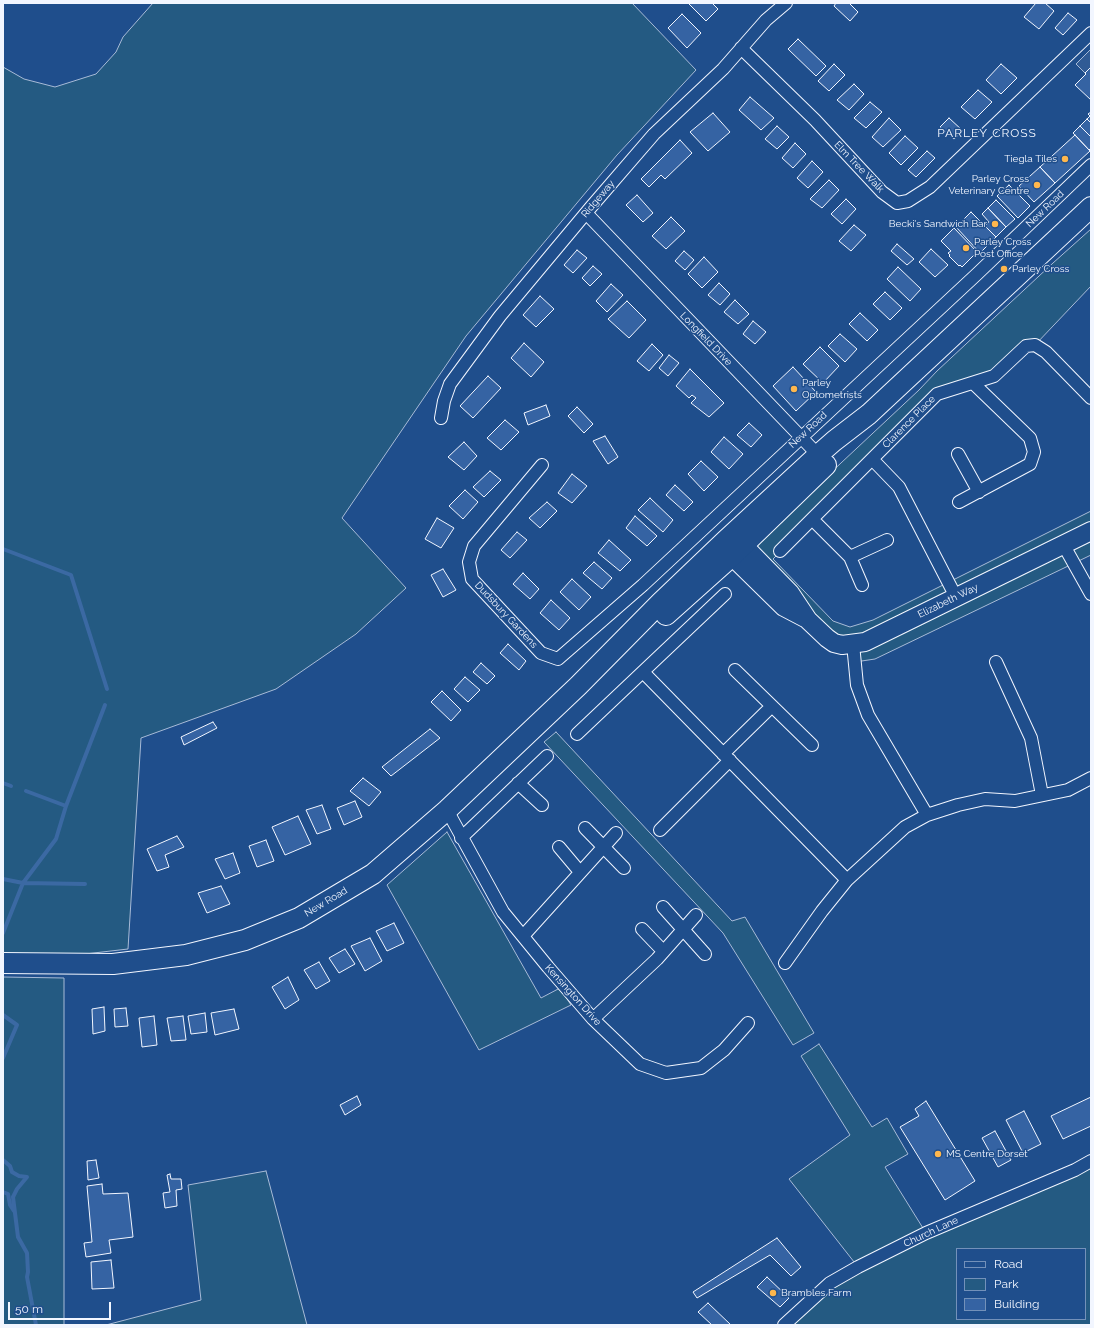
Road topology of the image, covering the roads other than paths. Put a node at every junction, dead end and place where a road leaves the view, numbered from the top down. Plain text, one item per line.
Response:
1 (786, 3) edge
2 (1091, 34) edge
3 (741, 48) junction
4 (1091, 165) edge
5 (1091, 192) edge
6 (1091, 207) edge
7 (586, 213) junction
8 (998, 294) junction
9 (972, 383) junction
10 (1091, 398) edge
11 (441, 418) dead end
12 (800, 437) junction
13 (958, 454) dead end
14 (822, 460) junction
15 (872, 460) junction
16 (542, 465) dead end
17 (979, 492) junction
18 (959, 502) dead end
19 (812, 520) junction
20 (1091, 531) edge
21 (887, 540) dead end
22 (1063, 544) junction
23 (733, 547) junction
24 (780, 551) dead end
25 (850, 556) junction
26 (862, 585) dead end
27 (725, 594) dead end
28 (1091, 594) edge
29 (956, 597) junction
30 (853, 644) junction
31 (558, 659) joint
32 (996, 662) dead end
33 (735, 670) dead end
34 (643, 672) junction
35 (772, 706) junction
36 (577, 734) dead end
37 (812, 745) dead end
38 (547, 756) dead end
39 (726, 757) junction
40 (1091, 778) edge
41 (518, 783) junction
42 (1042, 795) junction
43 (542, 806) dead end
44 (447, 810) junction
45 (927, 815) junction
46 (585, 828) dead end
47 (660, 830) dead end
48 (616, 833) dead end
49 (461, 838) junction
50 (559, 847) dead end
51 (604, 847) junction
52 (624, 868) dead end
53 (580, 872) junction
54 (847, 880) junction
55 (662, 907) dead end
56 (696, 915) dead end
57 (642, 929) dead end
58 (683, 929) junction
59 (523, 936) junction
60 (664, 951) junction
61 (705, 954) dead end
62 (3, 963) edge
63 (785, 963) dead end
64 (593, 1019) junction
65 (748, 1023) dead end
66 (1091, 1161) edge
67 (784, 1325) edge

1 - 3 street, Ridgeway
2 - 3 street, Elm Tree Walk
3 - 7 street, Ridgeway
4 - 12 street, New Road
5 - 8 main road, New Road
6 - 8 main road, New Road
7 - 11 street, Ridgeway
7 - 12 street, Longfield Drive
8 - 14 main road, New Road
9 - 10 street, Clarence Place
9 - 15 street, Clarence Place
9 - 17 street
12 - 14 street, Longfield Drive
12 - 31 street, New Road
13 - 17 street
14 - 23 main road, New Road
15 - 19 street, Clarence Place
15 - 29 street
16 - 31 street, Dudsbury Gardens
17 - 18 street
19 - 24 street, Clarence Place
19 - 25 street
20 - 22 street, Elizabeth Way
21 - 25 street
22 - 28 street
22 - 29 street, Elizabeth Way
23 - 30 street, Elizabeth Way
23 - 44 main road, New Road
25 - 26 street
27 - 34 street
29 - 30 street, Elizabeth Way
30 - 45 street
32 - 42 street
33 - 35 street
34 - 36 street
34 - 39 street
35 - 37 street
35 - 39 street
38 - 41 street
39 - 47 street
39 - 54 street
40 - 42 street
41 - 43 street
41 - 49 street
42 - 45 street
44 - 49 street, Kensington Drive
44 - 62 main road, New Road
45 - 54 street
46 - 51 street
48 - 51 street
49 - 59 street, Kensington Drive
50 - 53 street
51 - 52 street
51 - 53 street
53 - 59 street
54 - 63 street
55 - 58 street
56 - 58 street
57 - 60 street
58 - 60 street
58 - 61 street
59 - 64 street, Kensington Drive
60 - 64 street
64 - 65 street, Kensington Drive
66 - 67 street, Church Lane

